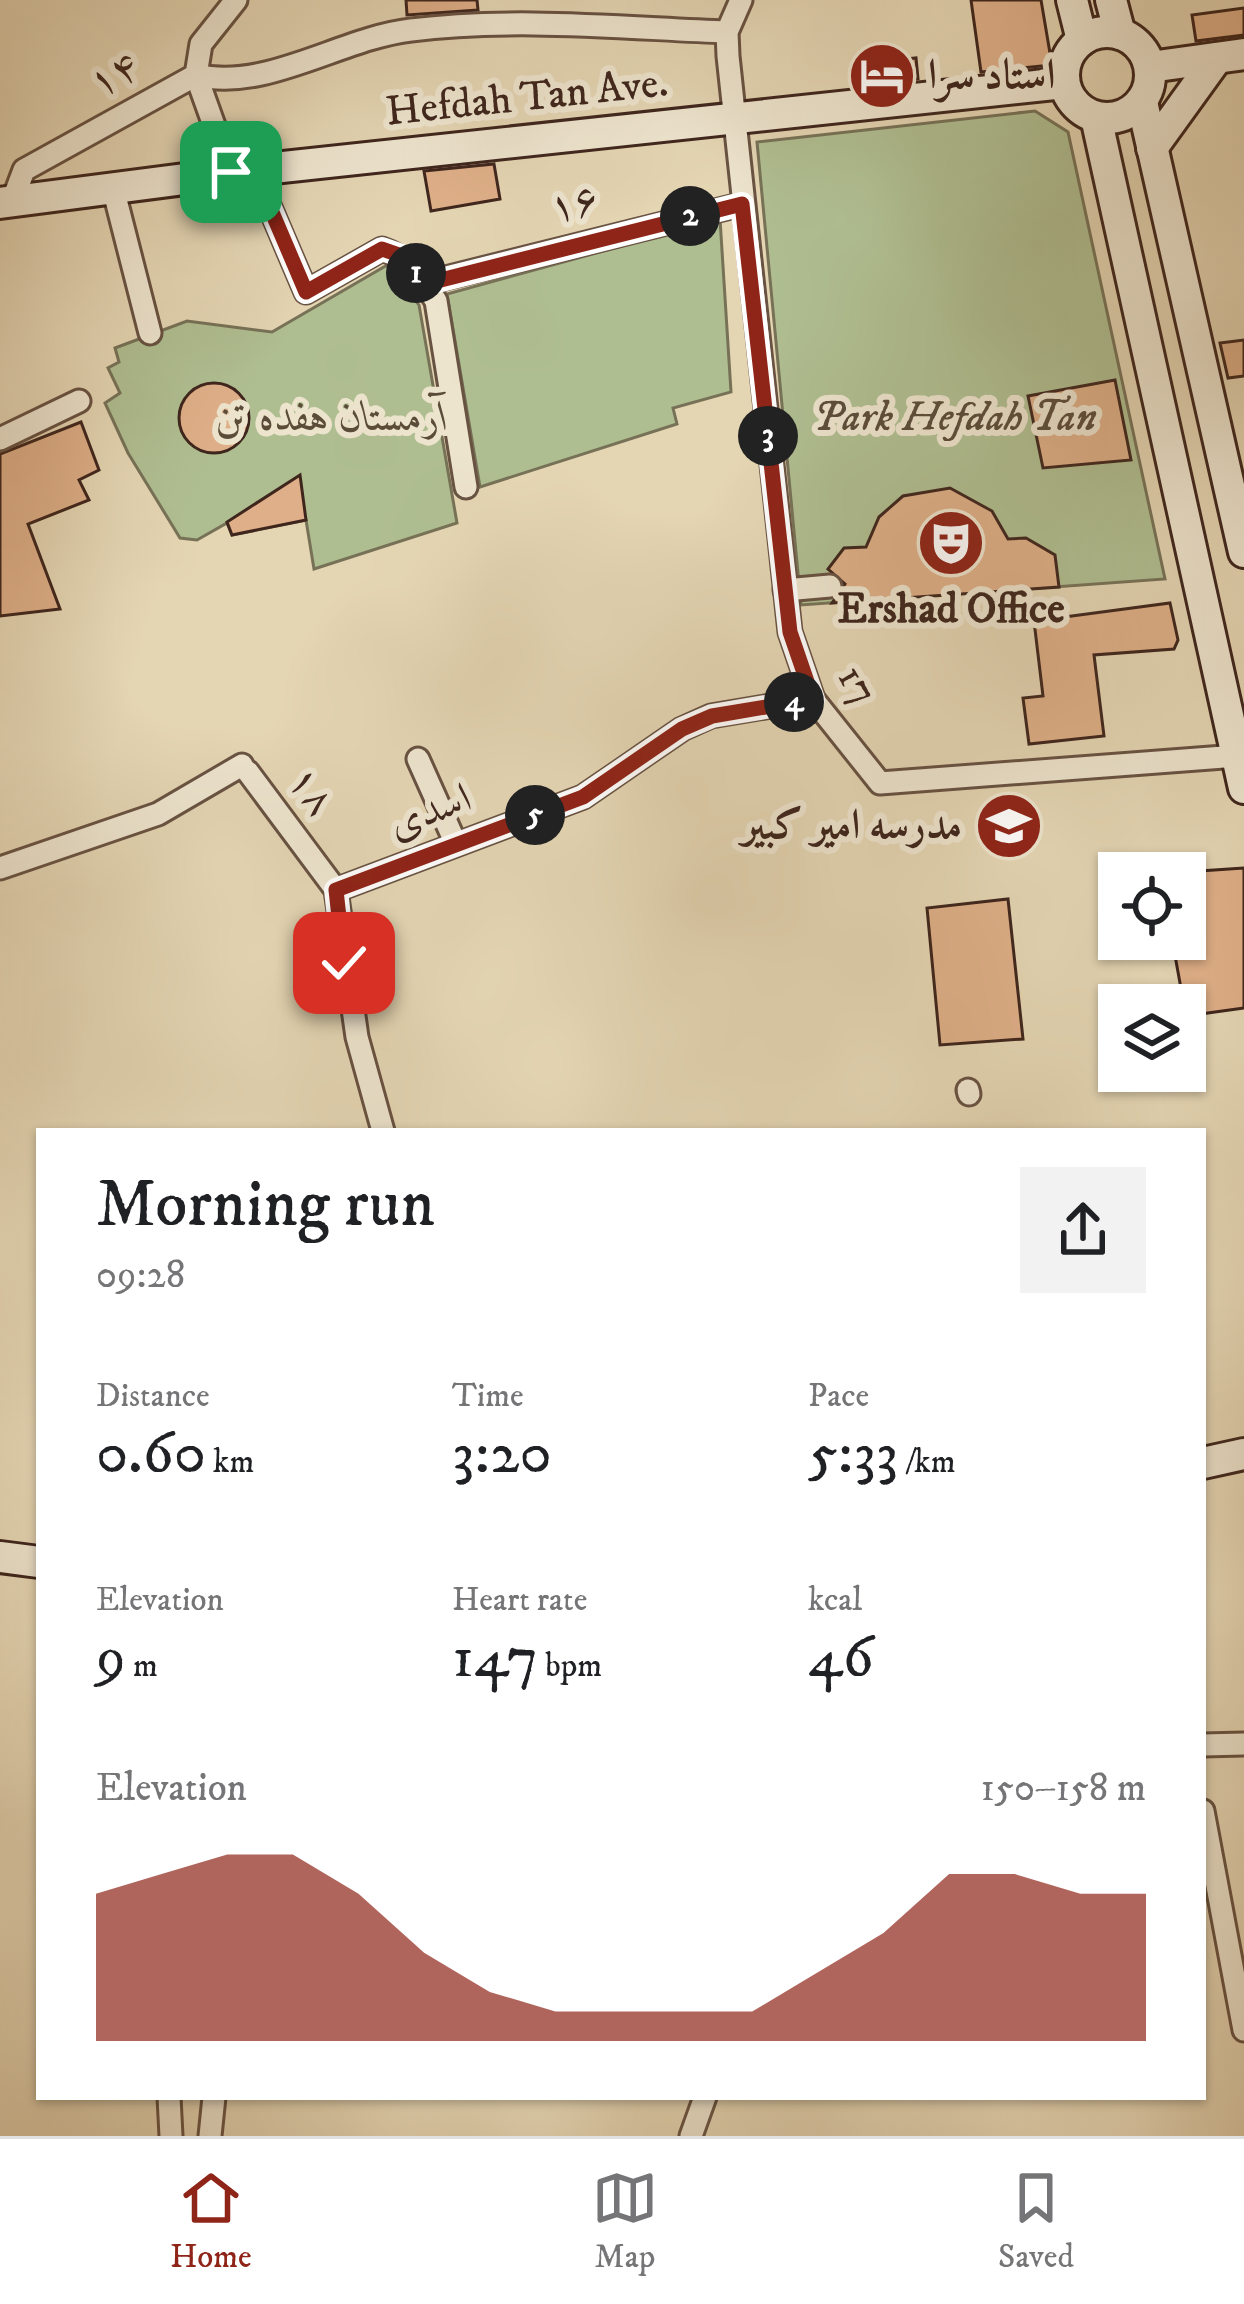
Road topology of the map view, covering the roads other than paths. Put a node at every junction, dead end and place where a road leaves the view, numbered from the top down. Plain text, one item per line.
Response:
1 (236, 0) edge
2 (741, 0) edge
3 (1072, 0) edge
4 (1111, 0) edge
5 (727, 32) junction
6 (1120, 34) junction
7 (1082, 40) junction
8 (1228, 54) edge
9 (1150, 67) junction
10 (196, 75) junction
11 (1064, 82) junction
12 (1142, 102) junction
13 (1096, 117) junction
14 (736, 118) junction
15 (1154, 154) junction
16 (1107, 167) junction
17 (242, 171) junction
18 (113, 188) junction
19 (6, 202) edge
20 (742, 204) junction
21 (425, 284) junction
22 (150, 332) dead end
23 (79, 401) dead end
24 (0, 439) edge
25 (466, 488) dead end
26 (1244, 553) edge
27 (830, 586) dead end
28 (785, 590) junction
29 (813, 699) junction
30 (1237, 756) junction
31 (418, 760) dead end
32 (1244, 788) edge
33 (455, 844) junction
34 (0, 868) edge
35 (336, 890) junction
36 (381, 1128) edge
37 (1244, 1454) edge
38 (1206, 1461) edge
39 (0, 1557) edge
40 (36, 1562) edge
41 (1244, 1744) edge
42 (1206, 1745) edge
43 (1206, 1827) edge
44 (1242, 2019) edge
45 (169, 2100) edge
46 (214, 2100) edge
47 (703, 2100) edge
48 (171, 2136) edge
49 (210, 2136) edge
50 (692, 2136) edge

1 - 10 street, ۱۴
2 - 5 street
3 - 7 main road
4 - 6 main road
5 - 10 street
5 - 14 street
6 - 7 main road
6 - 9 main road
7 - 11 main road
8 - 9 main road
8 - 15 main road
9 - 12 main road
10 - 17 street
10 - 19 street, ۱۴
11 - 13 main road
11 - 14 main road, Hefdah Tan Ave.
12 - 13 main road
12 - 15 main road
13 - 16 main road
14 - 17 main road, Hefdah Tan Ave.
14 - 20 street, 17
15 - 16 main road
15 - 26 main road
16 - 30 main road
17 - 18 main road, Hefdah Tan Ave.
17 - 21 street
18 - 19 main road, Hefdah Tan Ave.
18 - 22 street
20 - 21 street, ۱۶
20 - 28 street, 17
21 - 25 street
23 - 24 street
27 - 28 street
28 - 29 street, 17
29 - 30 street, 17
29 - 33 street, اسدی
30 - 32 main road
31 - 33 street
33 - 35 street, اسدی
34 - 35 street, ۱۸
35 - 36 street, ۱۸
37 - 38 main road
39 - 40 main road
41 - 42 street
43 - 44 street
45 - 48 street
46 - 49 street
47 - 50 street

